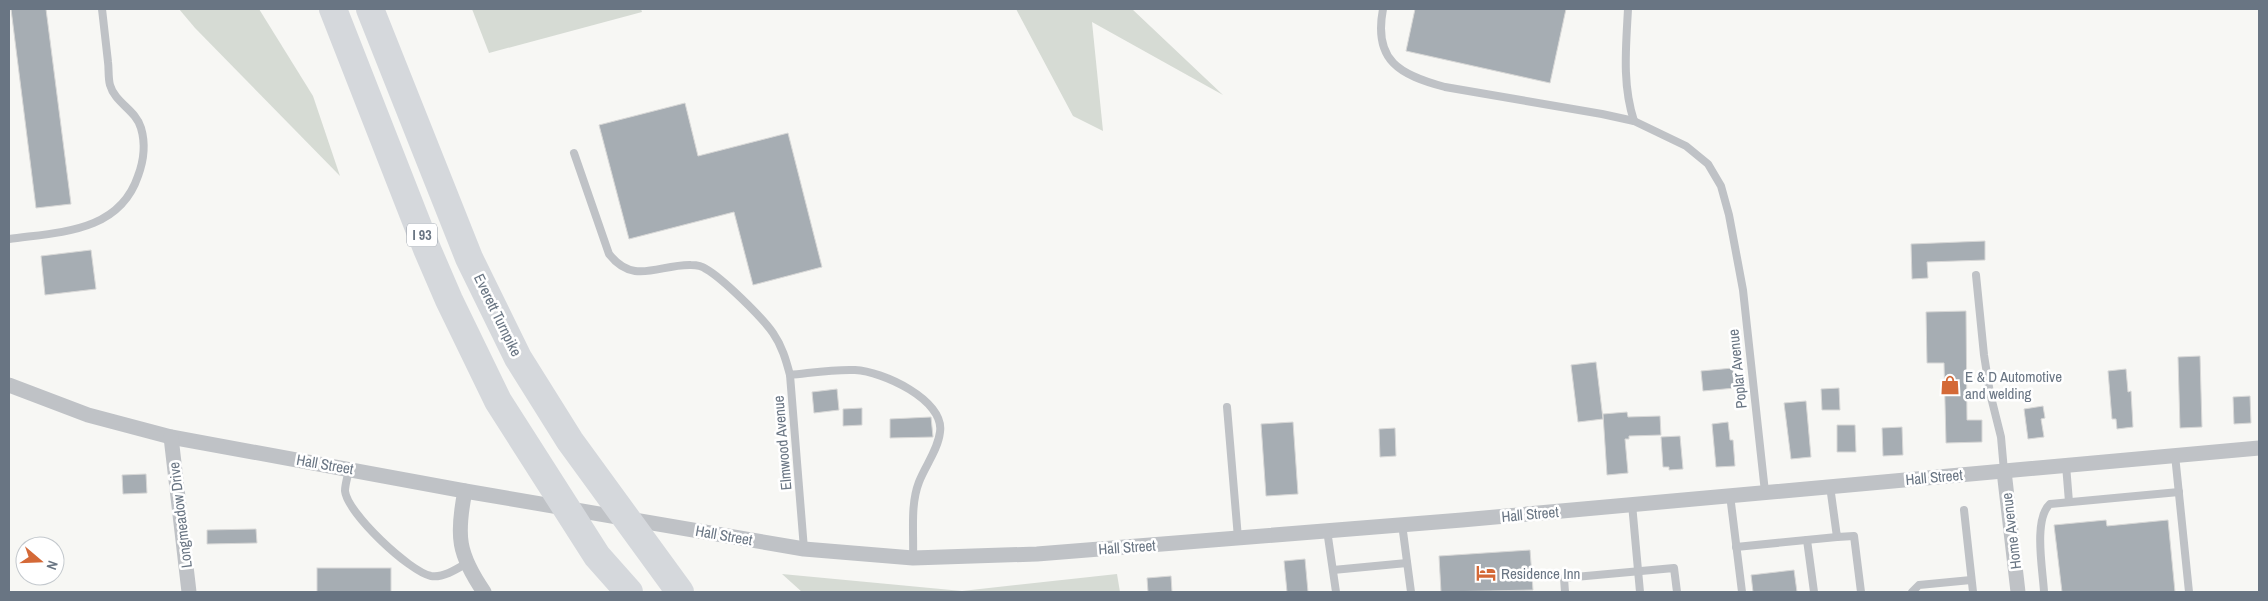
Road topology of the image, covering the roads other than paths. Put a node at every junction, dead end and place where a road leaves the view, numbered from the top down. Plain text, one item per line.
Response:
1 (102, 9) edge
2 (332, 9) edge
3 (370, 9) edge
4 (1383, 9) edge
5 (1628, 9) edge
6 (1634, 121) junction
7 (574, 153) dead end
8 (9, 239) edge
9 (1976, 275) dead end
10 (790, 375) junction
11 (9, 385) edge
12 (1227, 407) dead end
13 (170, 437) junction
14 (2259, 448) edge
15 (2175, 455) junction
16 (2066, 465) junction
17 (349, 468) junction
18 (2004, 471) junction
19 (1830, 486) junction
20 (465, 491) junction
21 (1765, 492) junction
22 (2179, 492) junction
23 (1730, 495) junction
24 (2069, 502) junction
25 (1632, 504) junction
26 (1964, 510) dead end
27 (1402, 524) junction
28 (1327, 530) junction
29 (1836, 537) junction
30 (1238, 538) junction
31 (1807, 540) junction
32 (1736, 547) junction
33 (804, 549) junction
34 (913, 558) junction
35 (467, 563) junction
36 (1407, 563) junction
37 (1333, 570) junction
38 (1638, 572) junction
39 (1971, 580) junction
40 (678, 591) edge
41 (188, 592) edge
42 (484, 592) edge
43 (629, 592) edge
44 (1336, 592) edge
45 (1411, 592) edge
46 (1565, 592) edge
47 (1640, 592) edge
48 (1677, 592) edge
49 (1742, 592) edge
50 (1814, 592) edge
51 (1861, 592) edge
52 (1912, 592) edge
53 (1973, 592) edge
54 (2018, 592) edge
55 (2044, 592) edge
56 (2189, 592) edge

1 - 8 lane
2 - 43 highway, I 93
3 - 40 highway, Everett Turnpike / I 93
4 - 6 lane, Poplar Avenue
5 - 6 lane
6 - 21 lane, Poplar Avenue
7 - 10 lane
9 - 18 lane
10 - 33 lane, Elmwood Avenue
10 - 34 lane, Elmwood Avenue
11 - 13 street, Hall Street
12 - 30 lane
13 - 17 street, Hall Street
13 - 41 street, Longmeadow Drive
14 - 15 street, Hall Street
15 - 16 street, Hall Street
15 - 22 lane
16 - 18 street, Hall Street
16 - 24 lane
17 - 20 street, Hall Street
17 - 35 lane
18 - 19 street, Hall Street
18 - 54 street, Home Avenue
19 - 21 street, Hall Street
19 - 29 lane
20 - 33 street, Hall Street
20 - 35 street
21 - 23 street, Hall Street
22 - 24 lane
22 - 56 lane
23 - 25 street, Hall Street
23 - 32 lane
24 - 55 lane
25 - 27 street, Hall Street
25 - 38 lane
26 - 39 lane
27 - 28 street, Hall Street
27 - 36 lane
28 - 30 street, Hall Street
28 - 37 lane
29 - 31 lane
29 - 51 lane
30 - 34 street, Hall Street
31 - 32 lane
31 - 50 lane
32 - 49 lane
33 - 34 street, Hall Street
35 - 42 street
36 - 37 lane
36 - 45 lane
37 - 44 lane
38 - 46 lane
38 - 47 lane
38 - 48 lane
39 - 52 lane
39 - 53 lane

